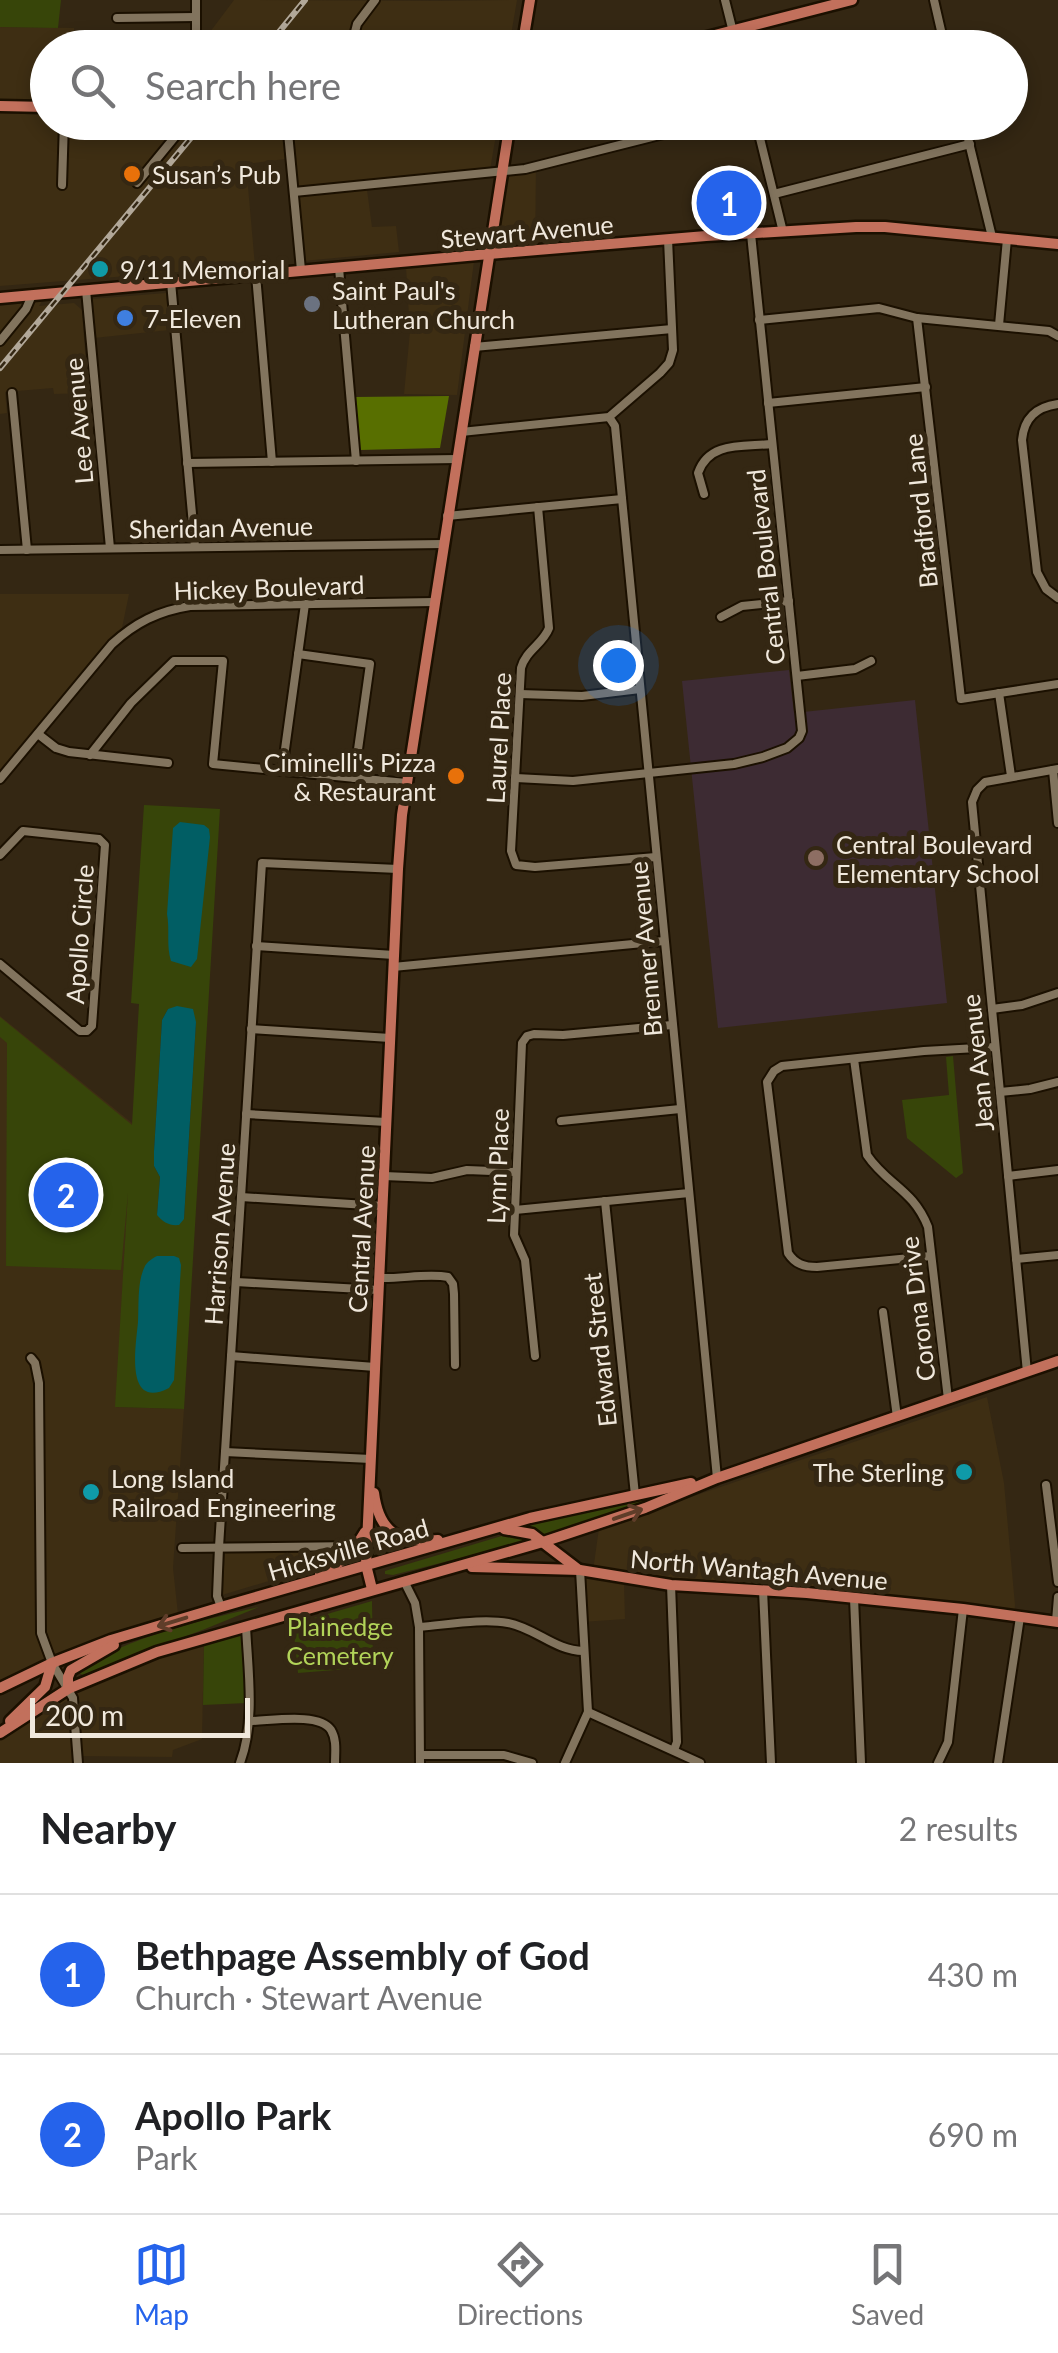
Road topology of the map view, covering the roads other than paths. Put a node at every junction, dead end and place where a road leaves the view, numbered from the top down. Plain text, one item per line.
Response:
1 (196, 0) edge
2 (376, 0) edge
3 (530, 0) edge
4 (725, 0) edge
5 (852, 0) edge
6 (934, 0) edge
7 (196, 17) junction
8 (117, 18) dead end
9 (194, 30) edge
10 (355, 30) edge
11 (525, 30) edge
12 (732, 30) joint
13 (942, 30) edge
14 (0, 106) edge
15 (30, 107) edge
16 (63, 140) edge
17 (173, 140) edge
18 (289, 140) edge
19 (507, 140) edge
20 (639, 140) edge
21 (760, 140) edge
22 (969, 140) edge
23 (970, 144) junction
24 (502, 171) junction
25 (137, 183) dead end
26 (62, 185) dead end
27 (294, 192) junction
28 (774, 194) junction
29 (783, 232) junction
30 (750, 234) junction
31 (992, 237) junction
32 (668, 239) junction
33 (1008, 239) junction
34 (1058, 244) edge
35 (488, 254) junction
36 (339, 268) junction
37 (301, 270) junction
38 (256, 274) junction
39 (171, 282) junction
40 (86, 290) junction
41 (32, 295) junction
42 (0, 298) edge
43 (917, 318) junction
44 (759, 320) junction
45 (999, 325) junction
46 (672, 329) junction
47 (1058, 336) edge
48 (0, 341) edge
49 (474, 346) junction
50 (926, 387) junction
51 (12, 393) dead end
52 (768, 404) junction
53 (1058, 404) edge
54 (608, 417) junction
55 (461, 432) junction
56 (772, 444) junction
57 (456, 459) junction
58 (356, 461) junction
59 (272, 462) junction
60 (188, 463) junction
61 (704, 494) dead end
62 (622, 499) junction
63 (538, 507) junction
64 (448, 516) junction
65 (443, 544) junction
66 (196, 547) junction
67 (110, 548) junction
68 (0, 550) edge
69 (26, 550) junction
70 (1058, 598) edge
71 (434, 602) junction
72 (788, 602) junction
73 (305, 604) junction
74 (720, 617) dead end
75 (298, 654) junction
76 (871, 661) dead end
77 (797, 676) junction
78 (1058, 684) edge
79 (640, 690) junction
80 (999, 693) junction
81 (520, 694) junction
82 (38, 734) junction
83 (90, 755) junction
84 (168, 763) dead end
85 (1055, 770) edge
86 (282, 771) junction
87 (648, 774) junction
88 (1012, 776) junction
89 (354, 778) junction
90 (516, 778) junction
91 (0, 780) edge
92 (406, 784) junction
93 (1058, 822) edge
94 (0, 855) edge
95 (656, 858) junction
96 (398, 869) junction
97 (664, 941) junction
98 (256, 946) junction
99 (389, 954) junction
100 (0, 964) edge
101 (393, 967) junction
102 (1058, 993) edge
103 (992, 1009) junction
104 (672, 1025) junction
105 (251, 1029) junction
106 (390, 1038) junction
107 (995, 1047) junction
108 (854, 1059) junction
109 (1058, 1082) edge
110 (1000, 1092) junction
111 (680, 1109) junction
112 (246, 1114) junction
113 (561, 1121) dead end
114 (386, 1122) junction
115 (1058, 1170) edge
116 (516, 1172) junction
117 (384, 1176) junction
118 (1008, 1176) junction
119 (688, 1193) junction
120 (241, 1197) junction
121 (605, 1201) junction
122 (382, 1206) junction
123 (514, 1210) junction
124 (1058, 1255) edge
125 (931, 1256) junction
126 (1016, 1260) junction
127 (236, 1282) junction
128 (379, 1284) junction
129 (883, 1312) dead end
130 (231, 1356) junction
131 (535, 1356) dead end
132 (31, 1358) dead end
133 (1058, 1362) edge
134 (456, 1365) dead end
135 (375, 1367) junction
136 (1027, 1372) junction
137 (948, 1400) junction
138 (896, 1417) junction
139 (225, 1452) junction
140 (371, 1462) junction
141 (716, 1478) junction
142 (1046, 1485) dead end
143 (634, 1494) junction
144 (368, 1527) junction
145 (1055, 1527) edge
146 (491, 1529) junction
147 (578, 1531) junction
148 (464, 1537) junction
149 (544, 1542) junction
150 (358, 1546) junction
151 (218, 1547) junction
152 (182, 1548) dead end
153 (567, 1560) junction
154 (366, 1565) junction
155 (456, 1567) junction
156 (580, 1570) junction
157 (404, 1580) junction
158 (306, 1582) junction
159 (1058, 1582) edge
160 (672, 1584) junction
161 (372, 1589) junction
162 (763, 1590) junction
163 (1058, 1597) edge
164 (854, 1598) junction
165 (221, 1607) junction
166 (963, 1609) junction
167 (1020, 1617) junction
168 (1057, 1621) edge
169 (246, 1626) junction
170 (419, 1627) junction
171 (136, 1633) junction
172 (583, 1651) junction
173 (52, 1663) junction
174 (0, 1688) edge
175 (68, 1689) junction
176 (588, 1712) junction
177 (250, 1721) junction
178 (0, 1732) edge
179 (674, 1750) junction
180 (420, 1759) edge
181 (504, 1759) edge
182 (78, 1763) edge
183 (240, 1763) edge
184 (335, 1763) edge
185 (532, 1763) edge
186 (565, 1763) edge
187 (700, 1763) edge
188 (771, 1763) edge
189 (861, 1763) edge
190 (938, 1763) edge
191 (998, 1763) edge

1 - 7 street
2 - 10 street
3 - 11 main road
4 - 12 street
5 - 12 main road
6 - 13 street
7 - 8 street
7 - 9 street
14 - 15 main road
16 - 26 street
17 - 25 street
18 - 27 street
19 - 24 main road
20 - 24 street
21 - 28 street
22 - 23 street
23 - 28 street
23 - 31 street
24 - 27 street
24 - 35 main road
27 - 37 street
28 - 29 street
29 - 30 main road, Stewart Avenue
29 - 31 main road, Stewart Avenue
30 - 32 main road, Stewart Avenue
30 - 44 street, Central Boulevard
31 - 33 main road, Stewart Avenue
32 - 35 main road, Stewart Avenue
32 - 46 street
33 - 34 main road, Stewart Avenue
33 - 45 street
35 - 36 main road, Stewart Avenue
35 - 49 main road
36 - 37 main road, Stewart Avenue
36 - 58 street
37 - 38 main road, Stewart Avenue
38 - 39 main road, Stewart Avenue
38 - 59 street
39 - 40 main road, Stewart Avenue
39 - 60 street
40 - 41 main road, Stewart Avenue
40 - 67 street, Lee Avenue
41 - 42 main road, Stewart Avenue
41 - 48 street
43 - 44 street
43 - 45 street
43 - 50 street, Bradford Lane
44 - 52 street, Central Boulevard
45 - 47 street
46 - 49 street
46 - 54 street
49 - 55 main road
50 - 52 street
50 - 80 street, Bradford Lane
51 - 69 street
52 - 56 street, Central Boulevard
53 - 70 street
54 - 55 street
54 - 62 street, Brenner Avenue
55 - 57 main road
56 - 61 street
56 - 72 street, Central Boulevard
57 - 58 street
57 - 64 main road
58 - 59 street
59 - 60 street
60 - 66 street
62 - 63 street
62 - 79 street, Brenner Avenue
63 - 64 street
63 - 81 street, Laurel Place
64 - 65 main road
65 - 66 street, Sheridan Avenue
65 - 71 main road
66 - 67 street, Sheridan Avenue
67 - 69 street, Sheridan Avenue
68 - 69 street, Sheridan Avenue
71 - 73 street, Hickey Boulevard
71 - 92 main road
72 - 74 street
72 - 77 street, Central Boulevard
73 - 75 street
73 - 82 street, Hickey Boulevard
75 - 86 street
75 - 89 street
76 - 77 street
77 - 87 street, Central Boulevard
78 - 80 street
79 - 81 street
79 - 87 street, Brenner Avenue
80 - 88 street
81 - 90 street, Laurel Place
82 - 83 street
82 - 91 street, Hickey Boulevard
83 - 84 street
83 - 86 street
85 - 88 street
85 - 93 street
86 - 89 street
87 - 90 street, Central Boulevard
87 - 95 street, Brenner Avenue
88 - 103 street, Jean Avenue
89 - 92 street
90 - 95 street, Laurel Place
92 - 96 main road, Central Avenue
94 - 100 street, Apollo Circle
95 - 97 street, Brenner Avenue
96 - 98 street, Harrison Avenue
96 - 99 main road, Central Avenue
97 - 101 street
97 - 104 street, Brenner Avenue
98 - 99 street
98 - 105 street, Harrison Avenue
99 - 101 main road, Central Avenue
101 - 106 main road, Central Avenue
102 - 103 street
103 - 107 street, Jean Avenue
104 - 111 street, Brenner Avenue
104 - 116 street, Lynn Place
105 - 106 street
105 - 112 street, Harrison Avenue
106 - 114 main road, Central Avenue
107 - 108 street
107 - 110 street, Jean Avenue
108 - 125 street, Corona Drive
108 - 125 street
109 - 110 street
110 - 118 street, Jean Avenue
111 - 113 street
111 - 119 street, Brenner Avenue
112 - 114 street
112 - 120 street, Harrison Avenue
114 - 117 main road, Central Avenue
115 - 118 street
116 - 117 street
116 - 123 street, Lynn Place
117 - 122 main road, Central Avenue
118 - 126 street, Jean Avenue
119 - 121 street
119 - 141 street, Brenner Avenue
120 - 122 street
120 - 127 street, Harrison Avenue
121 - 123 street
121 - 143 street, Edward Street
122 - 128 main road, Central Avenue
123 - 131 street, Lynn Place
124 - 126 street
125 - 137 street, Corona Drive
126 - 136 street, Jean Avenue
127 - 128 street
127 - 130 street, Harrison Avenue
128 - 134 street
128 - 135 main road, Central Avenue
129 - 138 street
130 - 135 street
130 - 139 street, Harrison Avenue
132 - 173 street
133 - 136 main road, Hicksville Road
135 - 140 main road, Central Avenue
136 - 137 main road, Hicksville Road
137 - 138 main road, Hicksville Road
138 - 141 main road, Hicksville Road
139 - 140 street
139 - 151 street, Harrison Avenue
140 - 144 main road, Central Avenue
140 - 148 main road
141 - 143 main road, Hicksville Road
147 -> 141 main road, Hicksville Road
142 - 145 street
143 - 146 main road, Hicksville Road
144 - 150 main road
144 - 154 main road, Central Avenue
145 - 159 street
146 - 148 main road, Hicksville Road
146 - 149 main road
147 - 149 main road, Hicksville Road
147 - 153 main road
148 - 154 main road, Hicksville Road
149 - 153 main road
149 - 155 main road, Hicksville Road
150 - 151 street
150 - 158 main road
151 - 152 street
151 - 165 street, Harrison Avenue
153 - 156 main road
154 - 158 main road, Hicksville Road
154 - 161 main road, Central Avenue
155 - 156 main road, North Wantagh Avenue
155 - 157 main road, Hicksville Road
156 - 160 main road, North Wantagh Avenue
156 - 172 street
157 - 161 main road, Hicksville Road
157 - 170 street
158 - 165 main road, Hicksville Road
160 - 162 main road, North Wantagh Avenue
160 - 179 street
161 - 169 main road, Hicksville Road
162 - 164 main road, North Wantagh Avenue
162 - 188 street
163 - 168 street
164 - 166 main road, North Wantagh Avenue
164 - 189 street
165 -> 171 main road, Hicksville Road
166 - 167 main road, North Wantagh Avenue
166 - 190 street
167 - 168 main road, North Wantagh Avenue
167 - 191 street
169 - 175 main road, Hicksville Road
169 - 177 street
170 - 172 street
170 - 180 street
171 - 173 main road, Hicksville Road
171 - 175 main road
172 - 176 street
173 - 174 main road, Hicksville Road
173 - 175 street
173 - 178 main road
175 - 178 main road
175 - 182 street
176 - 179 street
176 - 186 street
177 - 183 street
177 - 184 street
179 - 187 street
180 - 181 street
181 - 185 street

